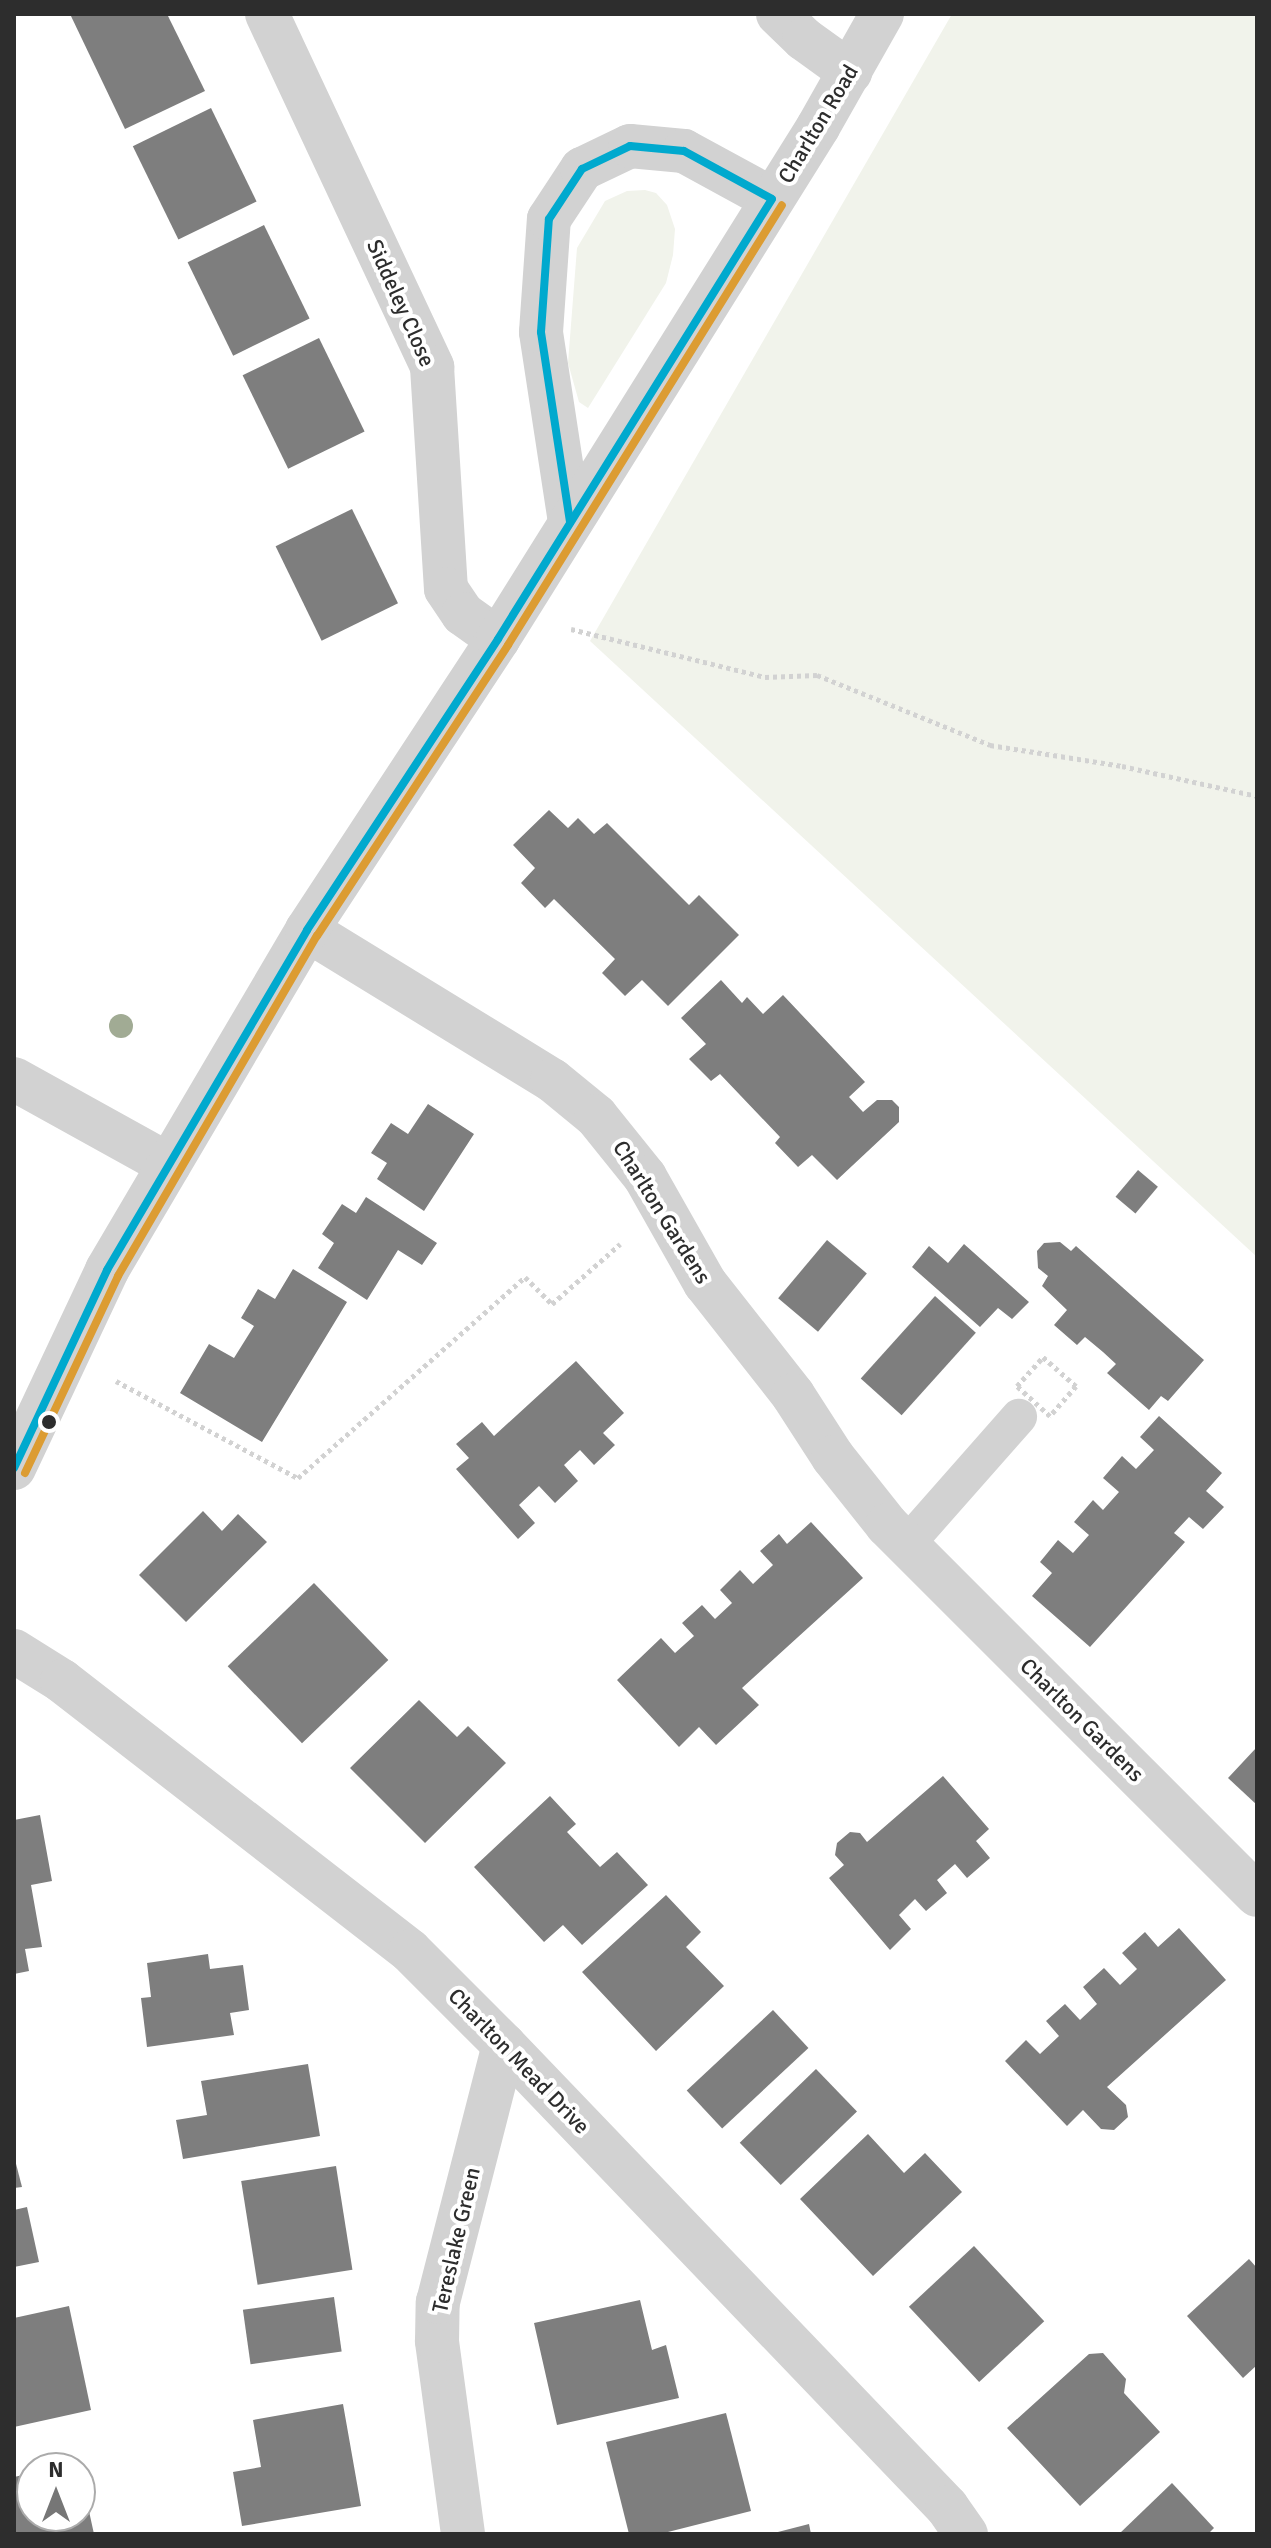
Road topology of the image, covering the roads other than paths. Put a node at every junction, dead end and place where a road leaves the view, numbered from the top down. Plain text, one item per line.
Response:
1 (267, 14) edge
2 (778, 14) edge
3 (882, 14) edge
4 (850, 72) junction
5 (772, 199) junction
6 (570, 522) junction
7 (506, 627) junction
8 (307, 930) junction
9 (14, 1079) edge
10 (169, 1165) junction
11 (1019, 1417) dead end
12 (14, 1468) edge
13 (906, 1545) junction
14 (14, 1651) edge
15 (1257, 1895) edge
16 (504, 2045) junction
17 (463, 2534) edge
18 (966, 2534) edge

1 - 7 street, Siddeley Close
2 - 4 street
3 - 4 street, Charlton Road
4 - 5 street, Charlton Road
5 - 6 street, Charlton Road
5 - 6 street
6 - 7 street, Charlton Road
7 - 8 street, Charlton Road
8 - 10 street, Charlton Road
8 - 13 street, Charlton Gardens
9 - 10 street
10 - 12 street, Charlton Road
11 - 13 lane
13 - 15 street, Charlton Gardens
14 - 16 street, Charlton Mead Drive
16 - 17 street, Tereslake Green
16 - 18 street, Charlton Mead Drive

